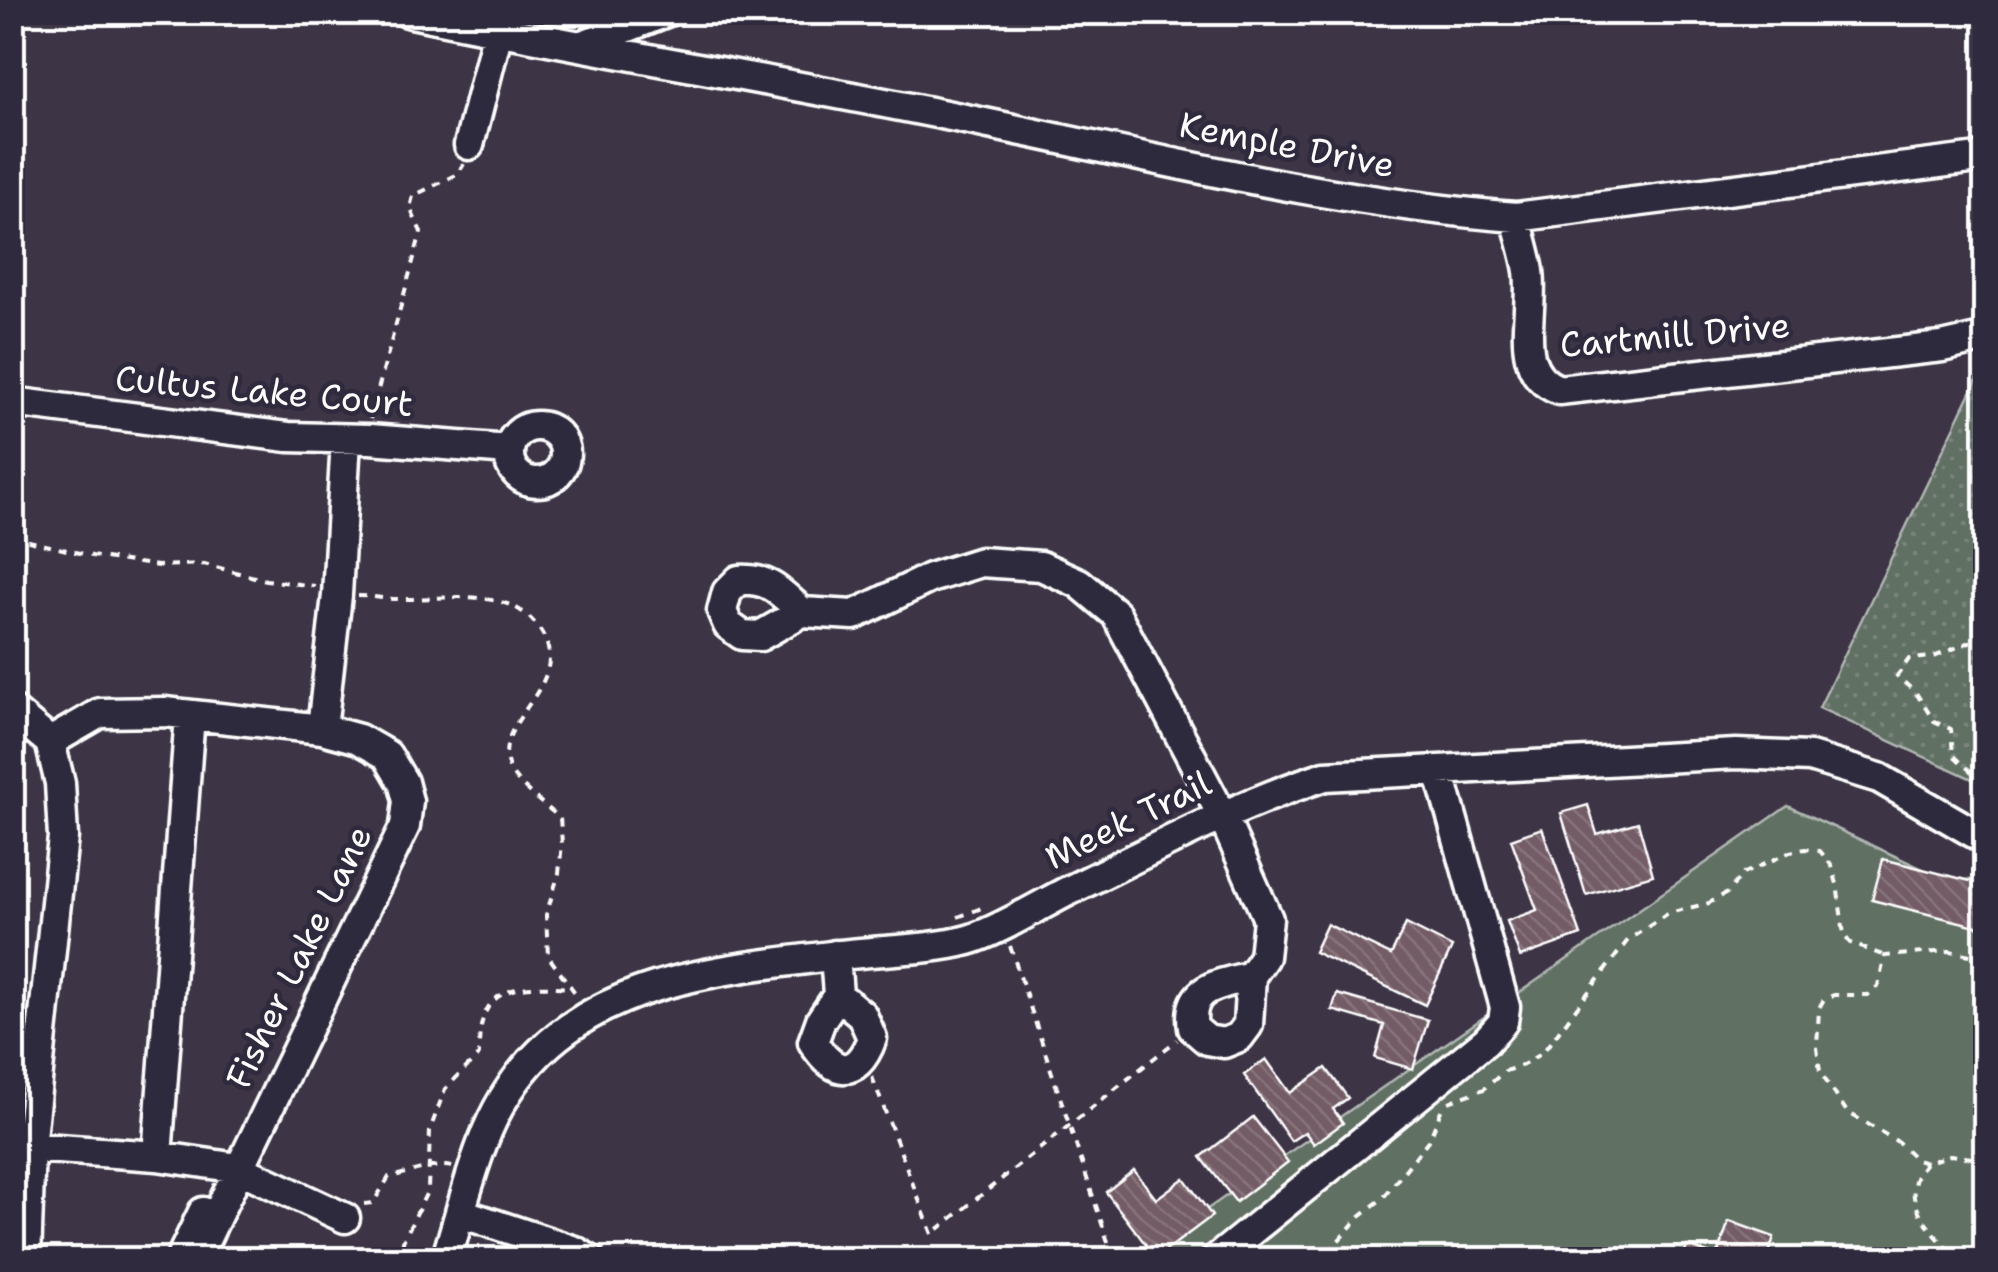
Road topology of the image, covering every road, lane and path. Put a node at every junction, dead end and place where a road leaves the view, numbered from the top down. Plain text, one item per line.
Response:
1 (408, 12) edge
2 (666, 12) edge
3 (498, 31) junction
4 (582, 45) junction
5 (468, 145) joint
6 (1986, 157) edge
7 (1516, 217) junction
8 (1986, 337) edge
9 (12, 402) edge
10 (358, 439) junction
11 (509, 450) dead end
12 (12, 537) edge
13 (336, 595) junction
14 (802, 612) dead end
15 (1986, 634) edge
16 (12, 710) edge
17 (190, 715) junction
18 (322, 729) junction
19 (50, 742) junction
20 (1439, 771) junction
21 (1986, 785) edge
22 (1222, 815) junction
23 (1986, 840) edge
24 (1002, 924) junction
25 (835, 955) junction
26 (1886, 956) junction
27 (1986, 958) edge
28 (1251, 976) junction
29 (572, 988) junction
30 (838, 994) junction
31 (579, 998) dead end
32 (1192, 1028) junction
33 (864, 1058) junction
34 (1069, 1122) junction
35 (30, 1148) junction
36 (156, 1156) junction
37 (1986, 1160) edge
38 (1926, 1163) junction
39 (232, 1167) junction
40 (430, 1167) junction
41 (453, 1167) dead end
42 (354, 1211) joint
43 (461, 1213) junction
44 (20, 1214) edge
45 (206, 1238) dead end
46 (1957, 1259) edge
47 (26, 1260) edge
48 (180, 1260) edge
49 (397, 1260) edge
50 (446, 1260) edge
51 (590, 1260) edge
52 (1114, 1260) edge
53 (1216, 1260) edge
54 (1296, 1260) edge

1 - 3 street, Kemple Drive
2 - 4 street
3 - 4 street, Kemple Drive
3 - 5 street
4 - 7 street, Kemple Drive
5 - 10 path
6 - 7 street, Kemple Drive
7 - 8 street, Cartmill Drive
9 - 10 street, Cultus Lake Court
10 - 11 street, Cultus Lake Court
10 - 13 street
12 - 13 path
13 - 18 street
13 - 29 path
14 - 22 street
15 - 21 path
16 - 19 street
17 - 18 street, Fisher Lake Lane
17 - 19 street, Fisher Lake Lane
17 - 36 street
18 - 39 street, Fisher Lake Lane
19 - 35 street
20 - 22 street, Meek Trail
20 - 23 street, Meek Trail
20 - 53 street
22 - 24 street, Meek Trail
22 - 28 street
24 - 25 street, Meek Trail
24 - 34 path
25 - 30 street
25 - 43 street, Meek Trail
26 - 27 path
26 - 38 path
26 - 54 path
28 - 32 street
28 - 32 street
29 - 31 path
29 - 40 path
30 - 33 street
30 - 33 street
32 - 34 path
33 - 34 path
34 - 52 path
35 - 36 street
35 - 44 street
36 - 39 street
37 - 38 path
38 - 46 path
39 - 42 street
39 - 45 street, Fisher Lake Lane
39 - 48 street, Fisher Lake Lane
40 - 41 path
40 - 42 path
40 - 49 path
43 - 50 street, Meek Trail
43 - 51 street
44 - 47 street

